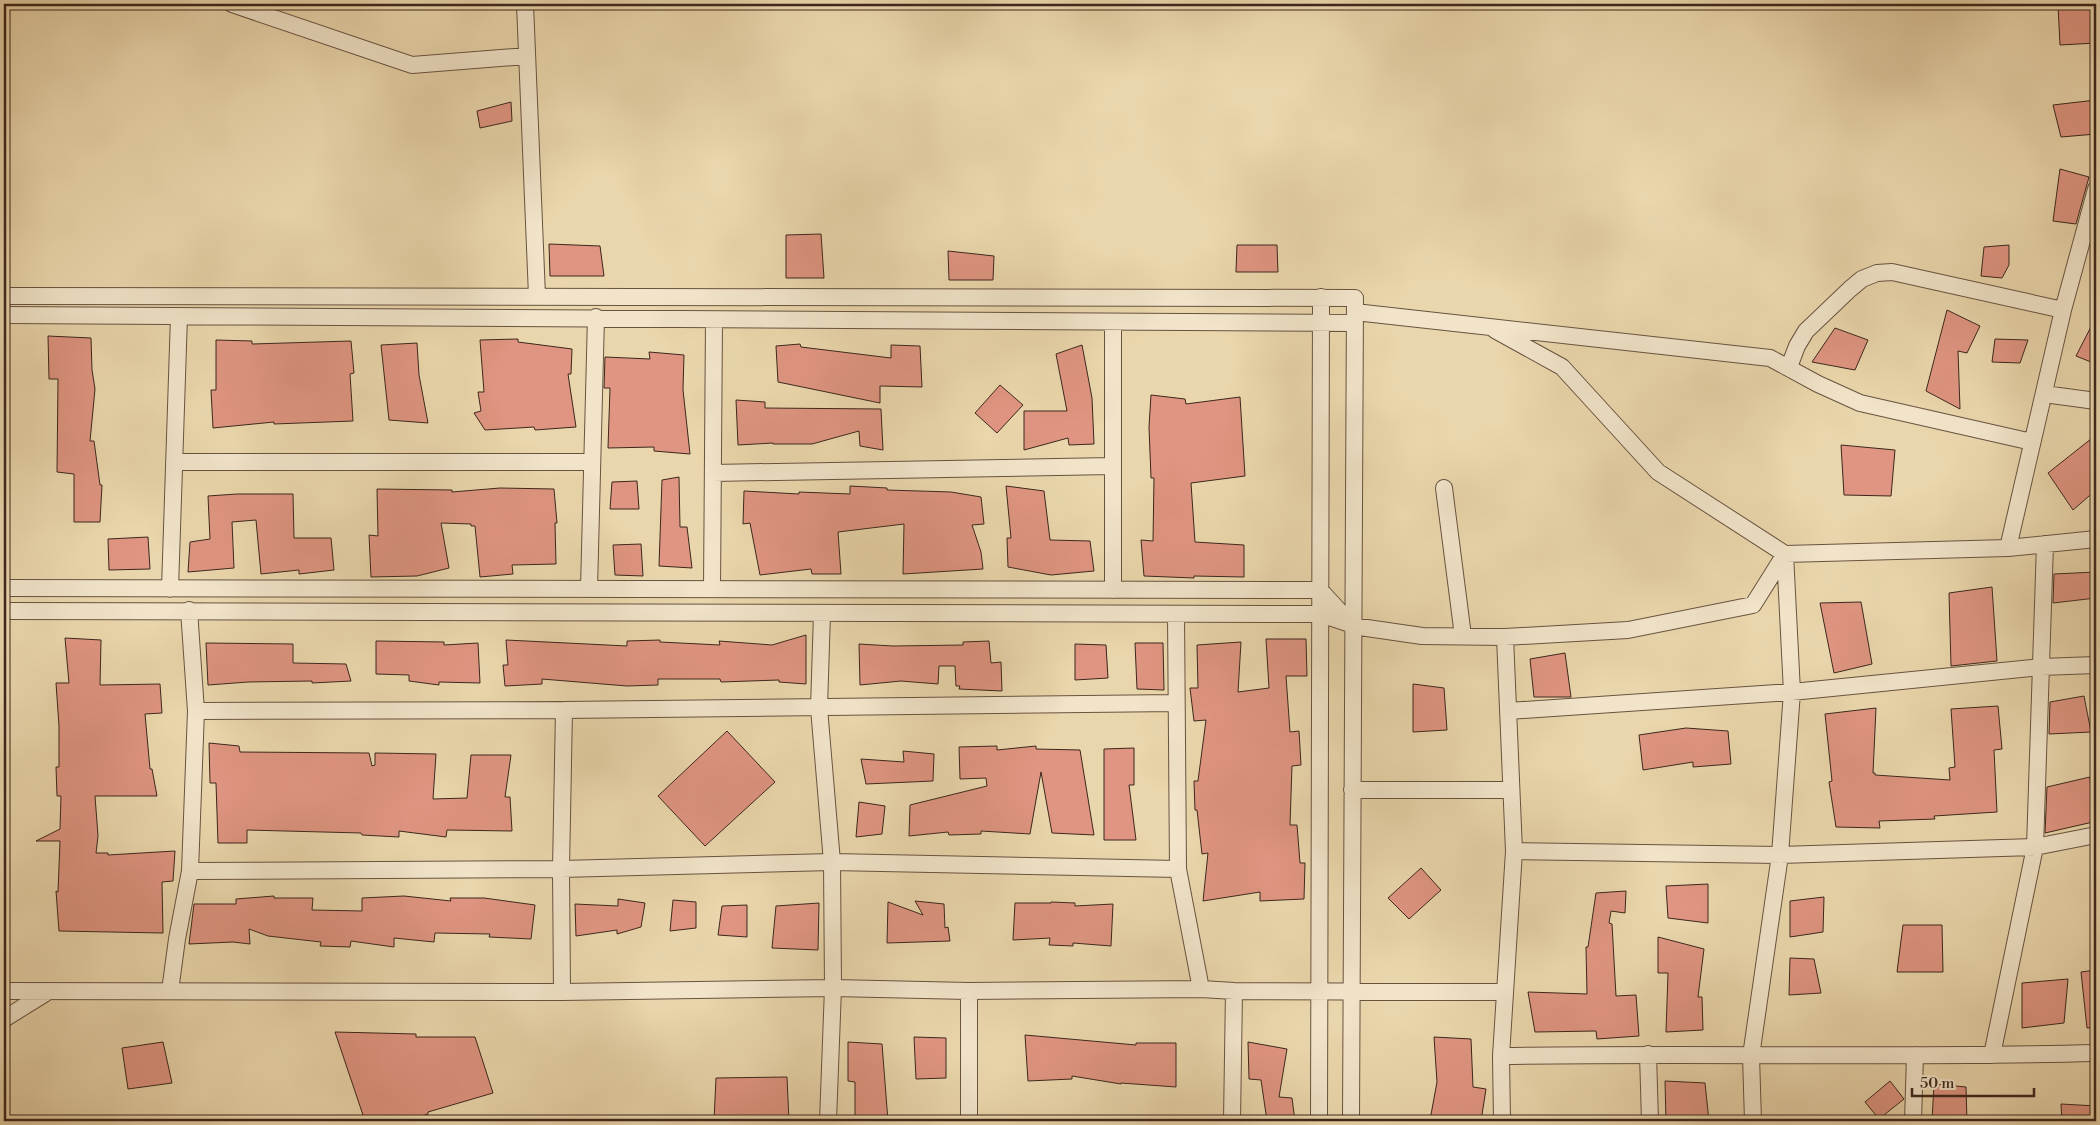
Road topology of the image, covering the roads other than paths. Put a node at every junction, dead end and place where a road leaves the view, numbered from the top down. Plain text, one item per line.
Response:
1 (232, 4) edge
2 (525, 4) edge
3 (527, 56) junction
4 (2096, 189) edge
5 (4, 296) edge
6 (537, 296) junction
7 (1321, 298) junction
8 (2063, 310) junction
9 (4, 315) edge
10 (179, 316) junction
11 (596, 317) junction
12 (1355, 317) junction
13 (714, 320) junction
14 (1113, 322) junction
15 (1320, 323) junction
16 (1488, 326) junction
17 (1789, 367) junction
18 (2044, 394) junction
19 (2096, 401) edge
20 (2032, 442) junction
21 (174, 462) junction
22 (591, 462) junction
23 (1112, 466) junction
24 (713, 473) junction
25 (1444, 488) dead end
26 (2096, 539) edge
27 (2046, 544) junction
28 (2008, 548) junction
29 (1785, 554) junction
30 (4, 588) edge
31 (170, 589) junction
32 (589, 589) junction
33 (712, 589) junction
34 (1114, 590) junction
35 (1320, 590) junction
36 (189, 610) junction
37 (4, 611) edge
38 (822, 613) junction
39 (1176, 614) junction
40 (1320, 614) junction
41 (1353, 626) junction
42 (1463, 636) junction
43 (1505, 637) junction
44 (2096, 665) edge
45 (2041, 667) junction
46 (1792, 692) junction
47 (1176, 703) junction
48 (818, 708) junction
49 (564, 710) junction
50 (196, 711) junction
51 (1508, 711) junction
52 (1352, 790) junction
53 (1512, 790) junction
54 (2096, 835) edge
55 (2035, 847) junction
56 (1514, 851) junction
57 (1780, 855) junction
58 (832, 862) junction
59 (561, 869) junction
60 (1178, 869) junction
61 (190, 871) junction
62 (833, 988) junction
63 (1201, 989) junction
64 (4, 991) edge
65 (49, 991) junction
66 (170, 991) junction
67 (969, 991) junction
68 (1234, 991) junction
69 (1320, 991) junction
70 (1351, 991) junction
71 (562, 992) junction
72 (1505, 992) junction
73 (4, 1019) edge
74 (2096, 1053) edge
75 (1648, 1054) junction
76 (1992, 1055) junction
77 (1501, 1056) junction
78 (1751, 1056) junction
79 (1915, 1056) junction
80 (828, 1121) edge
81 (969, 1121) edge
82 (1232, 1121) edge
83 (1319, 1121) edge
84 (1351, 1121) edge
85 (1502, 1121) edge
86 (1650, 1121) edge
87 (1754, 1121) edge
88 (1913, 1121) edge

1 - 3 street
2 - 3 street
3 - 6 street
4 - 8 street
5 - 6 street
6 - 7 street
7 - 12 street
7 - 15 street
8 - 17 street
8 - 18 street
9 - 10 street
10 - 11 street
10 - 21 street
11 - 13 street
11 - 22 street
12 - 15 street
12 - 16 street
12 - 41 street
13 - 14 street
13 - 24 street
14 - 15 street
14 - 23 street
15 - 35 street
16 - 17 street
16 - 29 street
17 - 20 street
18 - 19 street
18 - 20 street
20 - 28 street
21 - 22 street
21 - 31 street
22 - 32 street
23 - 24 street
23 - 34 street
24 - 33 street
25 - 42 street
26 - 27 street
27 - 28 street
27 - 45 street
28 - 29 street
29 - 43 street
29 - 46 street
30 - 31 street
31 - 32 street
32 - 33 street
33 - 34 street
34 - 35 street
35 - 40 street
35 - 41 street
36 - 37 street
36 - 38 street
36 - 50 street
38 - 39 street
38 - 48 street
39 - 40 street
39 - 47 street
40 - 41 street
40 - 69 street
41 - 42 street
41 - 52 street
42 - 43 street
43 - 51 street
44 - 45 street
45 - 46 street
45 - 55 street
46 - 51 street
46 - 57 street
47 - 48 street
47 - 60 street
48 - 49 street
48 - 58 street
49 - 50 street
49 - 59 street
50 - 61 street
51 - 53 street
52 - 53 street
52 - 70 street
53 - 56 street
54 - 55 street
55 - 57 street
55 - 76 street
56 - 57 street
56 - 72 street
57 - 78 street
58 - 59 street
58 - 60 street
58 - 62 street
59 - 61 street
59 - 71 street
60 - 63 street
61 - 66 street
62 - 67 street
62 - 71 street
62 - 80 street
63 - 67 street
63 - 68 street
64 - 65 street
65 - 66 street
65 - 73 street
66 - 71 street
67 - 81 street
68 - 69 street
68 - 82 street
69 - 70 street
69 - 83 street
70 - 72 street
70 - 84 street
72 - 77 street
74 - 76 street
75 - 77 street
75 - 78 street
75 - 86 street
76 - 79 street
77 - 85 street
78 - 79 street
78 - 87 street
79 - 88 street

